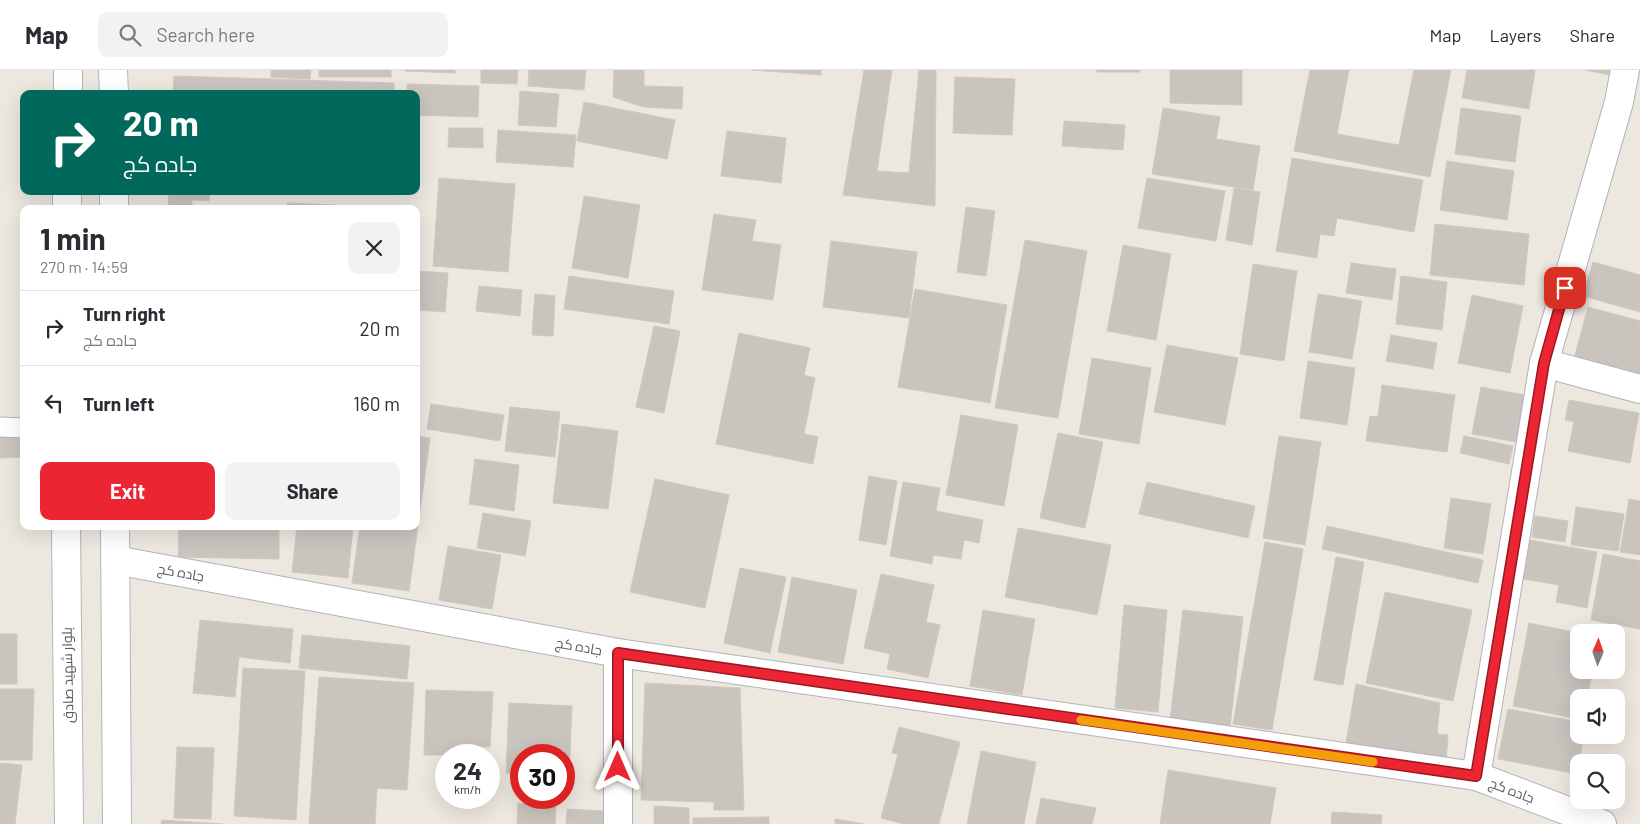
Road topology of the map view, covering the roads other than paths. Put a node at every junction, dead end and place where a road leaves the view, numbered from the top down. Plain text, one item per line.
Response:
1 (68, 70) edge
2 (113, 70) edge
3 (1625, 70) edge
4 (68, 90) edge
5 (114, 90) edge
6 (1544, 363) junction
7 (1640, 389) edge
8 (0, 427) edge
9 (20, 428) edge
10 (66, 530) edge
11 (115, 530) edge
12 (116, 560) junction
13 (618, 653) junction
14 (1476, 776) junction
15 (69, 824) edge
16 (117, 824) edge
17 (618, 824) edge
18 (1602, 824) edge

1 - 4 street
2 - 5 street
3 - 6 street
6 - 7 street
6 - 14 street
8 - 9 lane
10 - 15 street, بلوار شهید صادق
11 - 12 street
12 - 13 street, جاده کج
12 - 16 street
13 - 14 street, جاده کج
13 - 17 street
14 - 18 street, جاده کج

